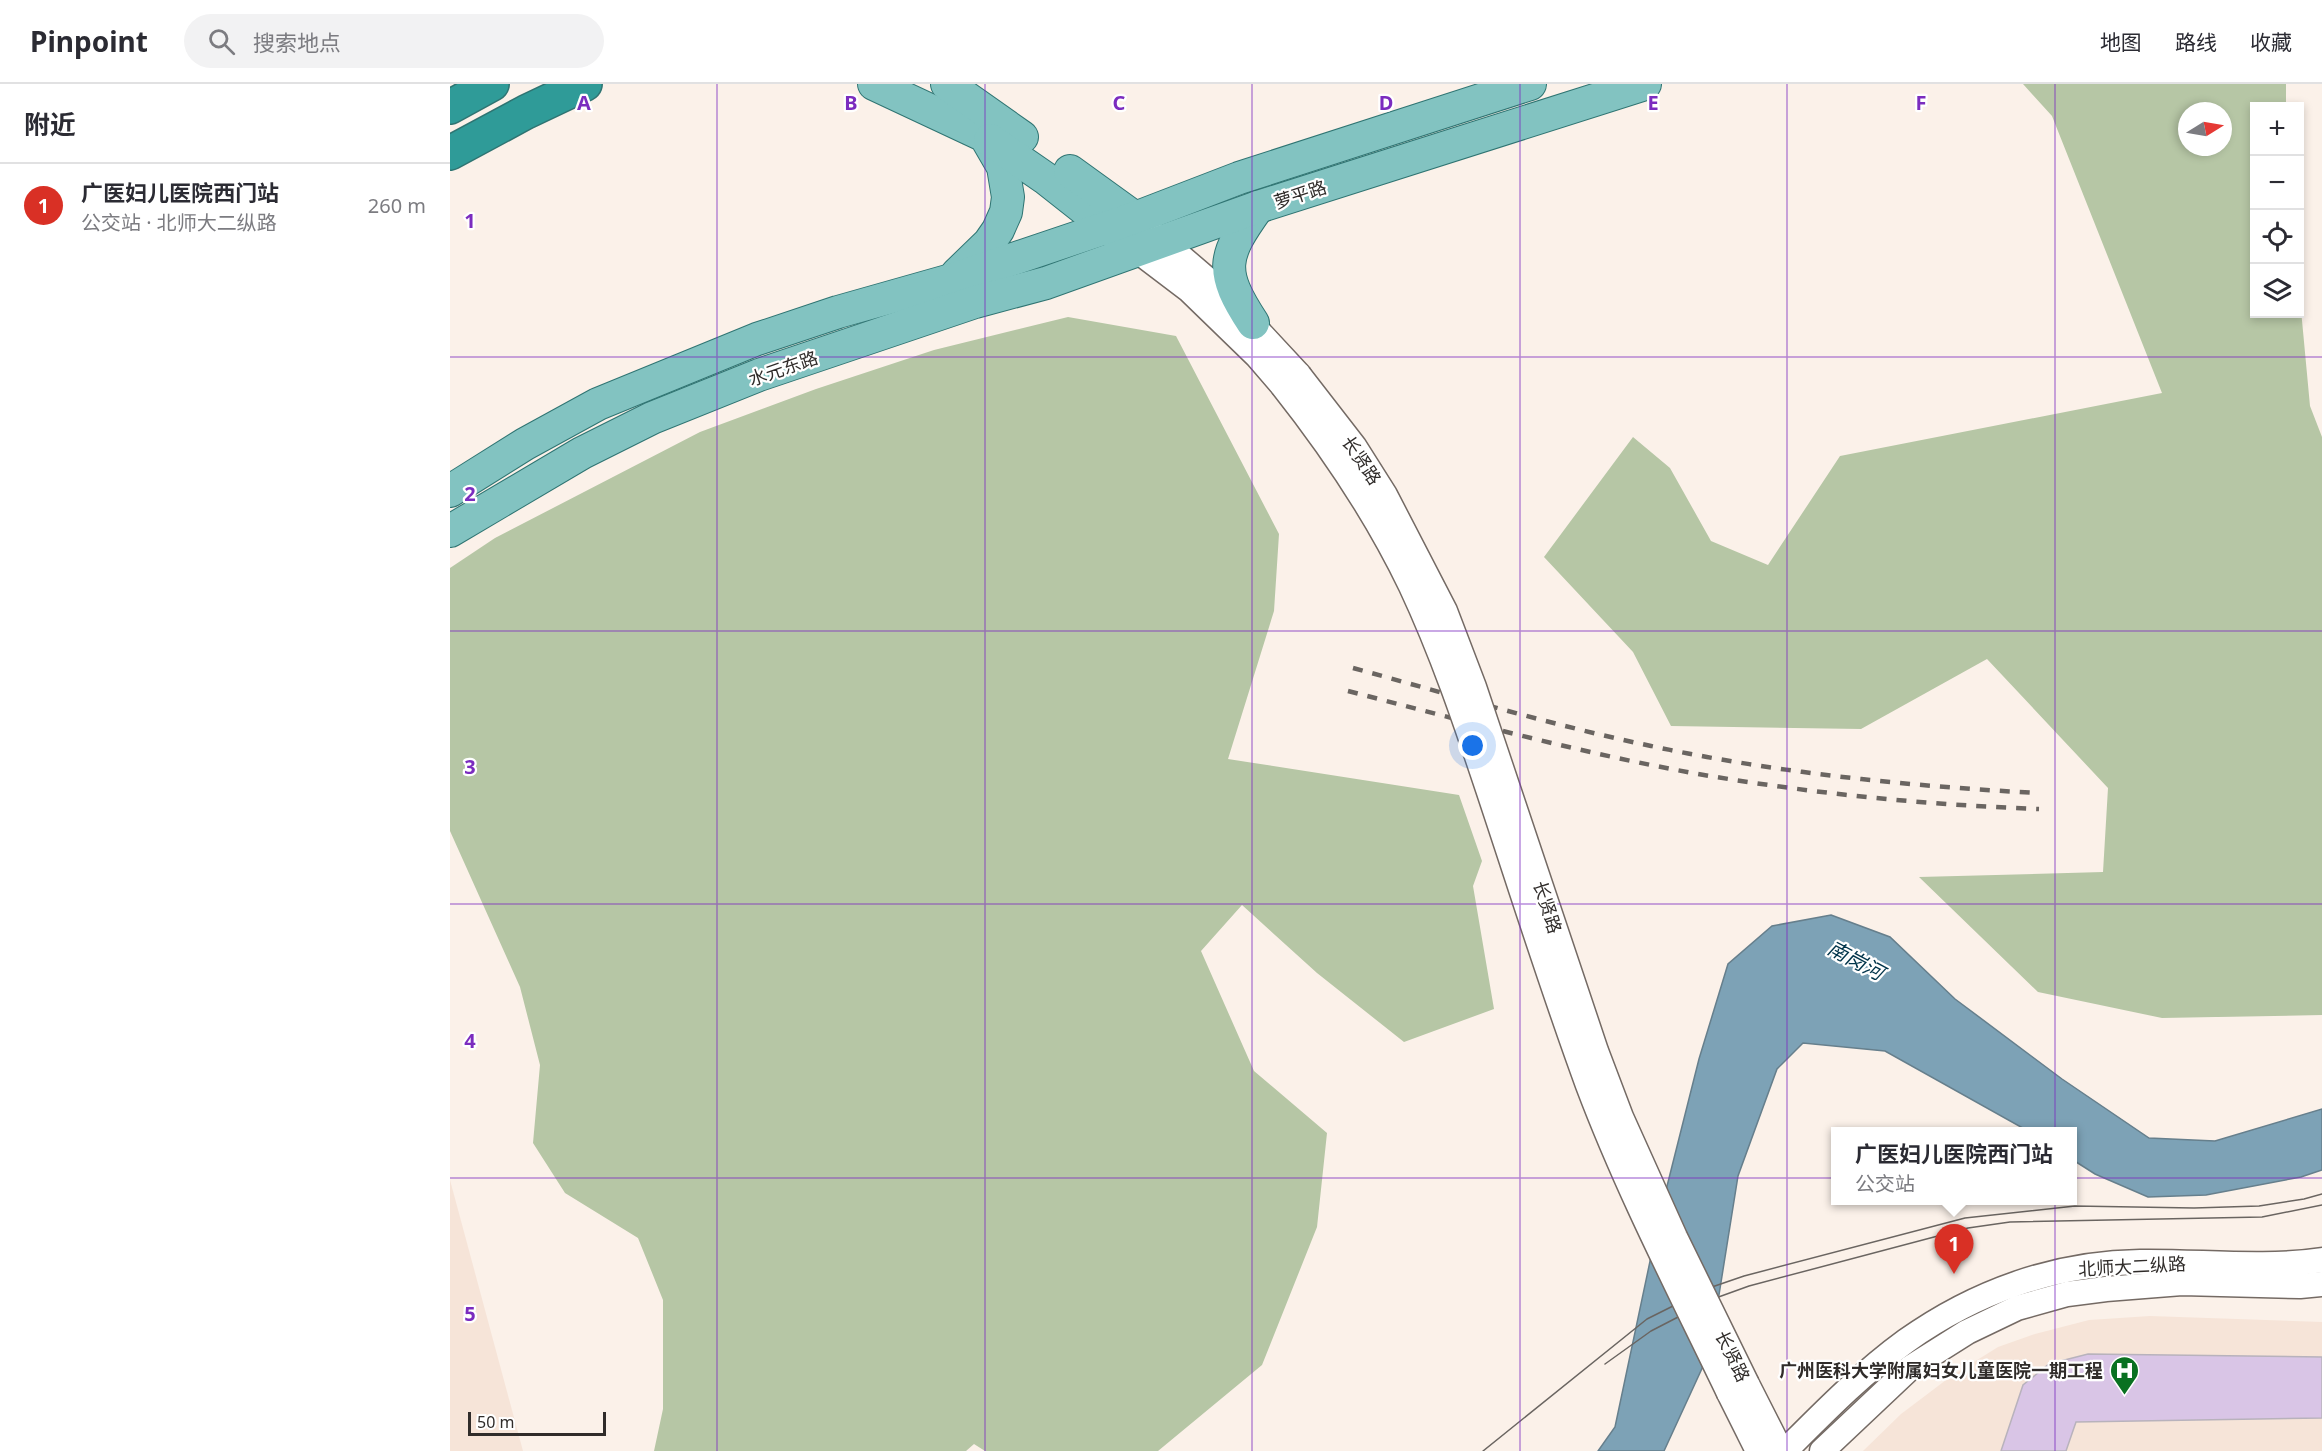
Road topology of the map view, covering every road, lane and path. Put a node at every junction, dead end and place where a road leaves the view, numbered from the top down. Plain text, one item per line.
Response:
1 (492, 84) edge
2 (585, 84) edge
3 (874, 84) edge
4 (900, 84) edge
5 (947, 84) edge
6 (965, 84) edge
7 (1530, 84) edge
8 (1645, 84) edge
9 (450, 107) edge
10 (985, 136) junction
11 (450, 153) edge
12 (1052, 158) junction
13 (1258, 207) junction
14 (1121, 222) junction
15 (1149, 245) junction
16 (951, 280) junction
17 (1253, 323) junction
18 (1291, 380) junction
19 (450, 491) edge
20 (450, 531) edge
21 (2322, 1260) edge
22 (2322, 1284) edge
23 (1738, 1389) junction
24 (1758, 1451) edge
25 (1783, 1451) edge
26 (1822, 1451) edge

1 - 9 highway
2 - 11 highway
3 - 10 main road
4 - 10 main road
5 - 12 main road
6 - 12 main road
7 - 14 main road, 萝平路
8 - 13 main road, 萝平路
10 - 14 main road
10 - 16 main road
12 - 14 main road
13 - 15 main road, 萝平路
13 - 17 main road
14 - 15 main road
14 - 16 main road, 水元东路
15 - 17 street
15 - 18 street
15 - 20 main road, 水元东路
16 - 19 main road, 水元东路
17 - 18 street
18 - 23 street, 长贤路, bridge
21 - 25 street, 北师大二纵路
22 - 26 street, 北师大二纵路
23 - 24 street, 长贤路
23 - 25 street, 长贤路

